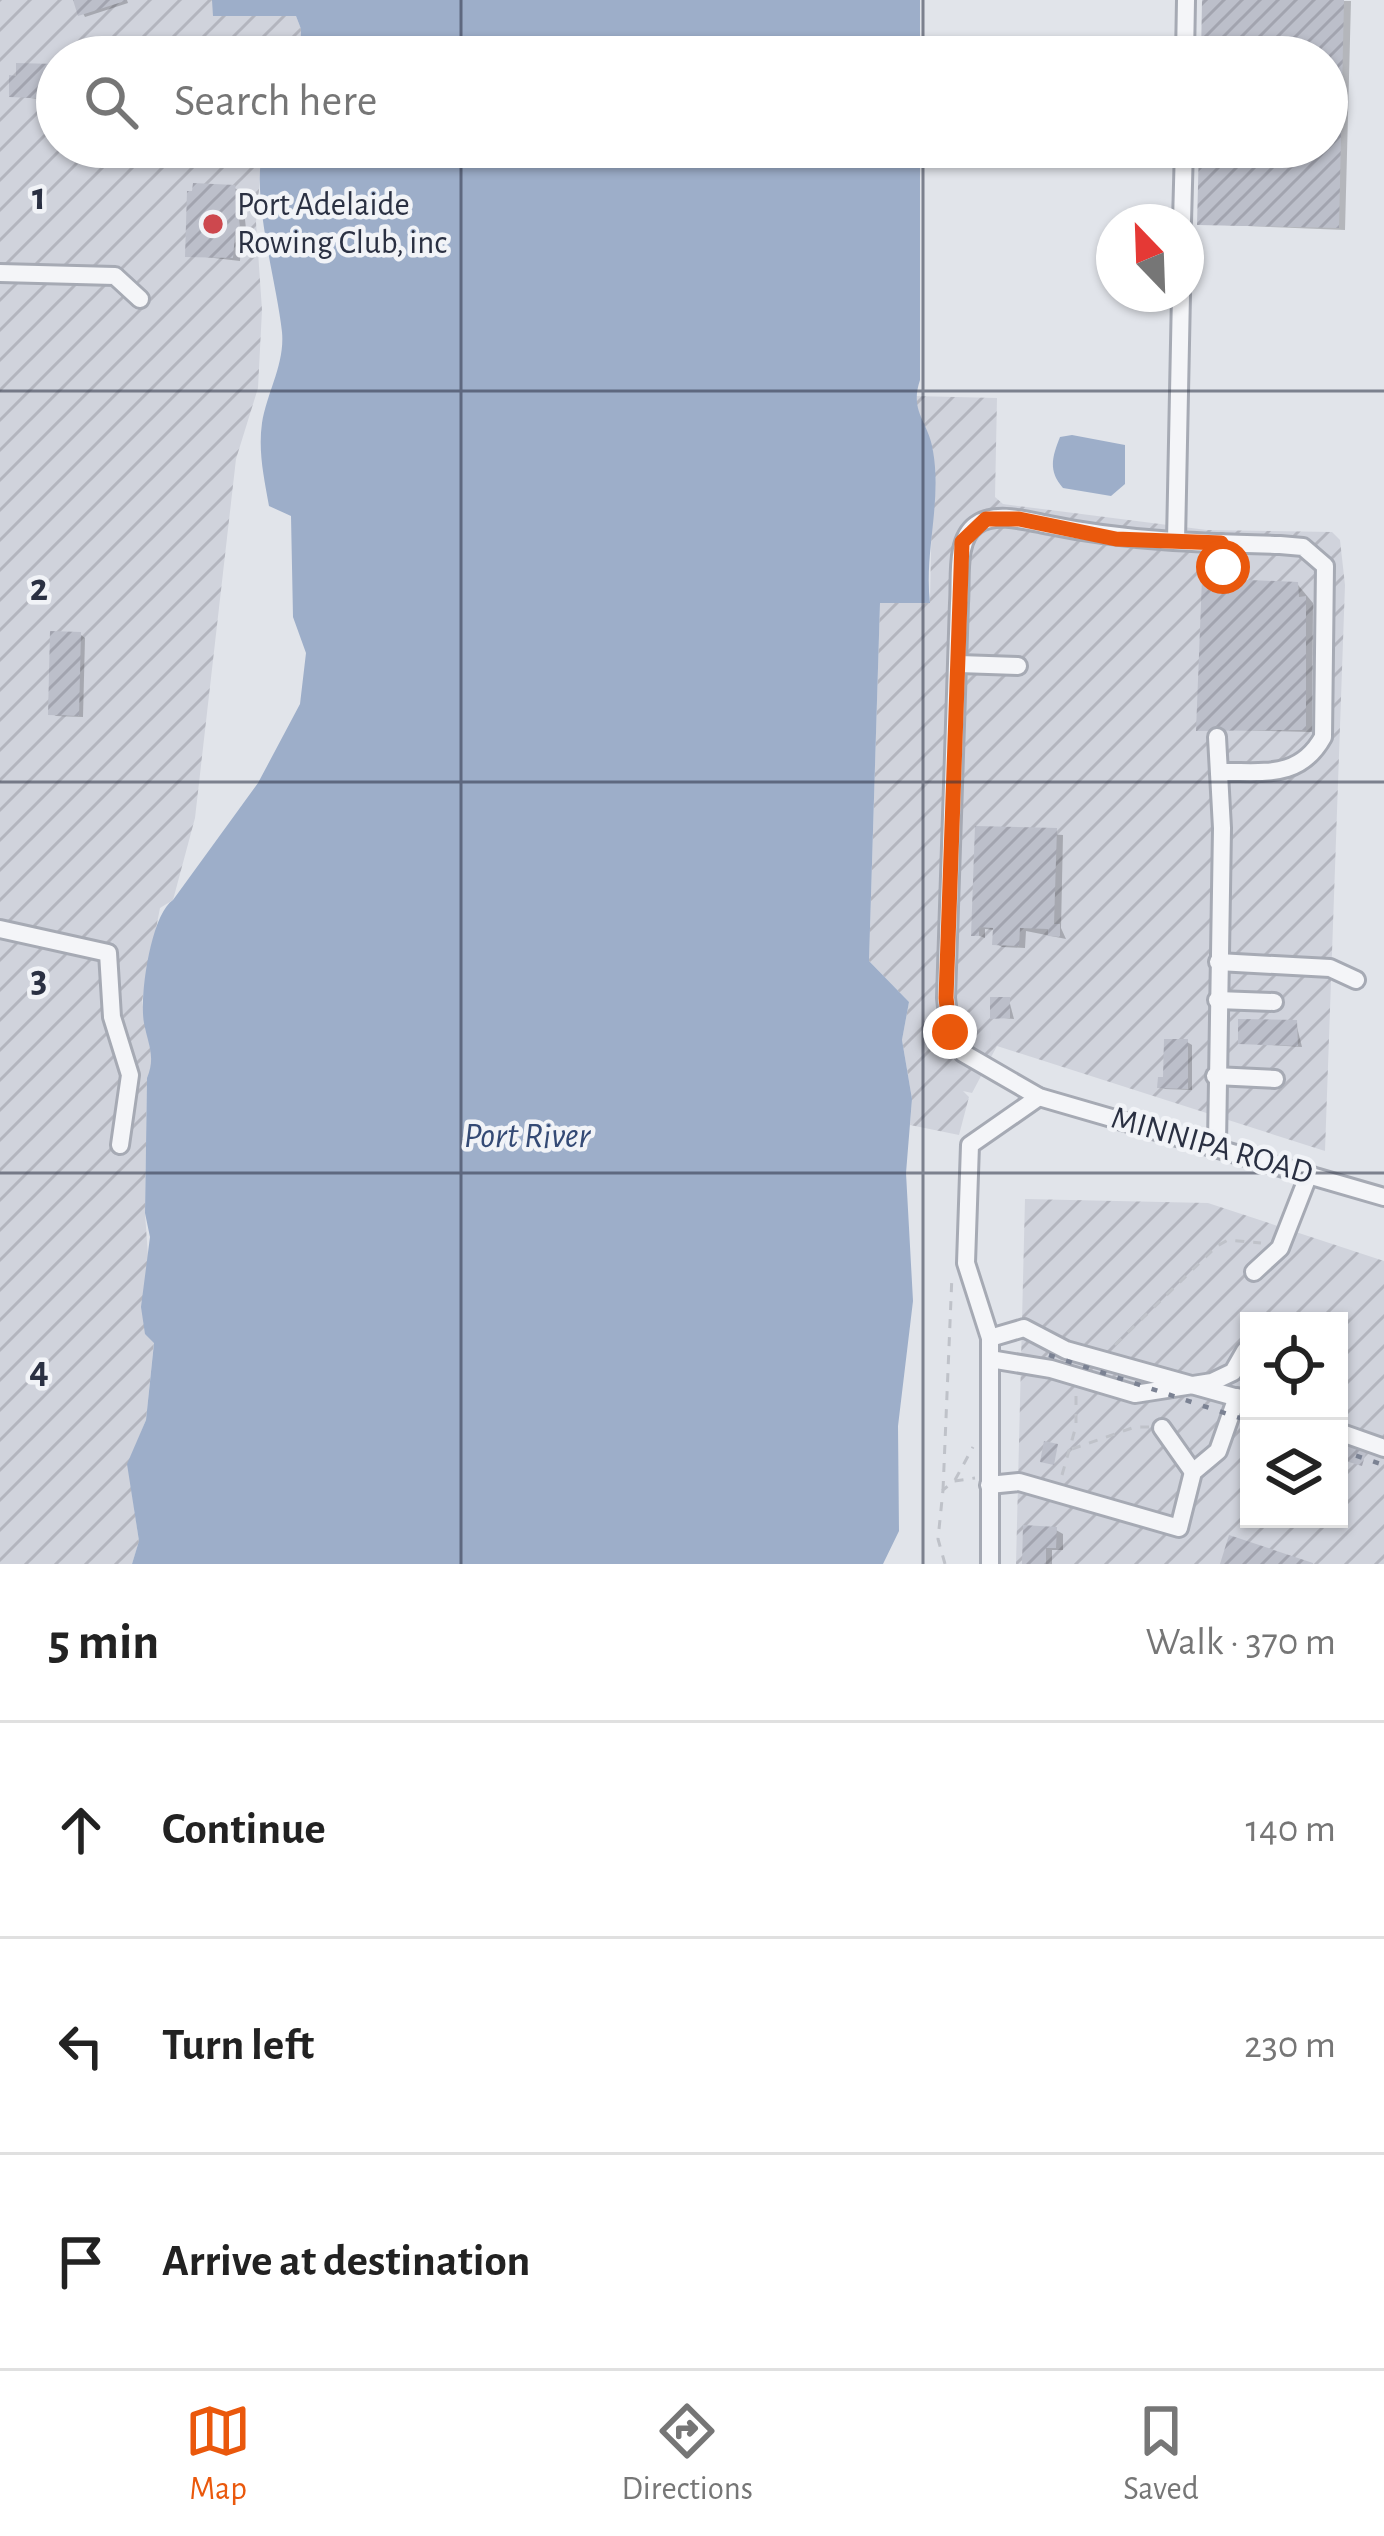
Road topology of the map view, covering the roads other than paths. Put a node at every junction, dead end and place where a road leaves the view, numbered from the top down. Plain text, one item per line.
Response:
1 (1186, 0) edge
2 (1185, 36) edge
3 (1183, 168) edge
4 (1182, 204) edge
5 (0, 274) edge
6 (140, 299) dead end
7 (1181, 312) edge
8 (1176, 541) junction
9 (1221, 543) junction
10 (1223, 567) dead end
11 (959, 664) junction
12 (1018, 666) dead end
13 (1217, 737) dead end
14 (1219, 772) junction
15 (0, 929) edge
16 (1218, 962) junction
17 (1356, 980) dead end
18 (1217, 1000) junction
19 (1274, 1002) dead end
20 (1215, 1076) junction
21 (1276, 1079) dead end
22 (1040, 1097) junction
23 (1217, 1144) junction
24 (120, 1145) dead end
25 (1310, 1174) junction
26 (1384, 1197) edge
27 (1254, 1272) dead end
28 (990, 1338) junction
29 (990, 1359) junction
30 (1240, 1360) edge
31 (1188, 1385) junction
32 (1240, 1398) edge
33 (1240, 1405) edge
34 (1162, 1428) road end
35 (1348, 1435) edge
36 (1384, 1448) edge
37 (1193, 1472) junction
38 (989, 1482) junction
39 (990, 1564) edge

1 - 2 street
3 - 4 street
5 - 6 street
7 - 8 street
8 - 9 street
8 - 11 street, MINNIPA ROAD
9 - 10 street
9 - 14 street
11 - 12 street
11 - 22 street, MINNIPA ROAD
13 - 14 street
14 - 16 street
15 - 24 street
16 - 17 street
16 - 18 street
18 - 19 street
18 - 20 street
20 - 21 street
20 - 23 street
22 - 23 street, MINNIPA ROAD
22 - 28 street
23 - 25 street, MINNIPA ROAD
25 - 26 street, MINNIPA ROAD
25 - 27 street
28 - 29 street
28 - 31 street
29 - 31 street
29 - 38 street
30 - 31 street
31 - 32 street
33 - 37 street
34 - 37 street
35 - 36 street
37 - 38 street
38 - 39 street

